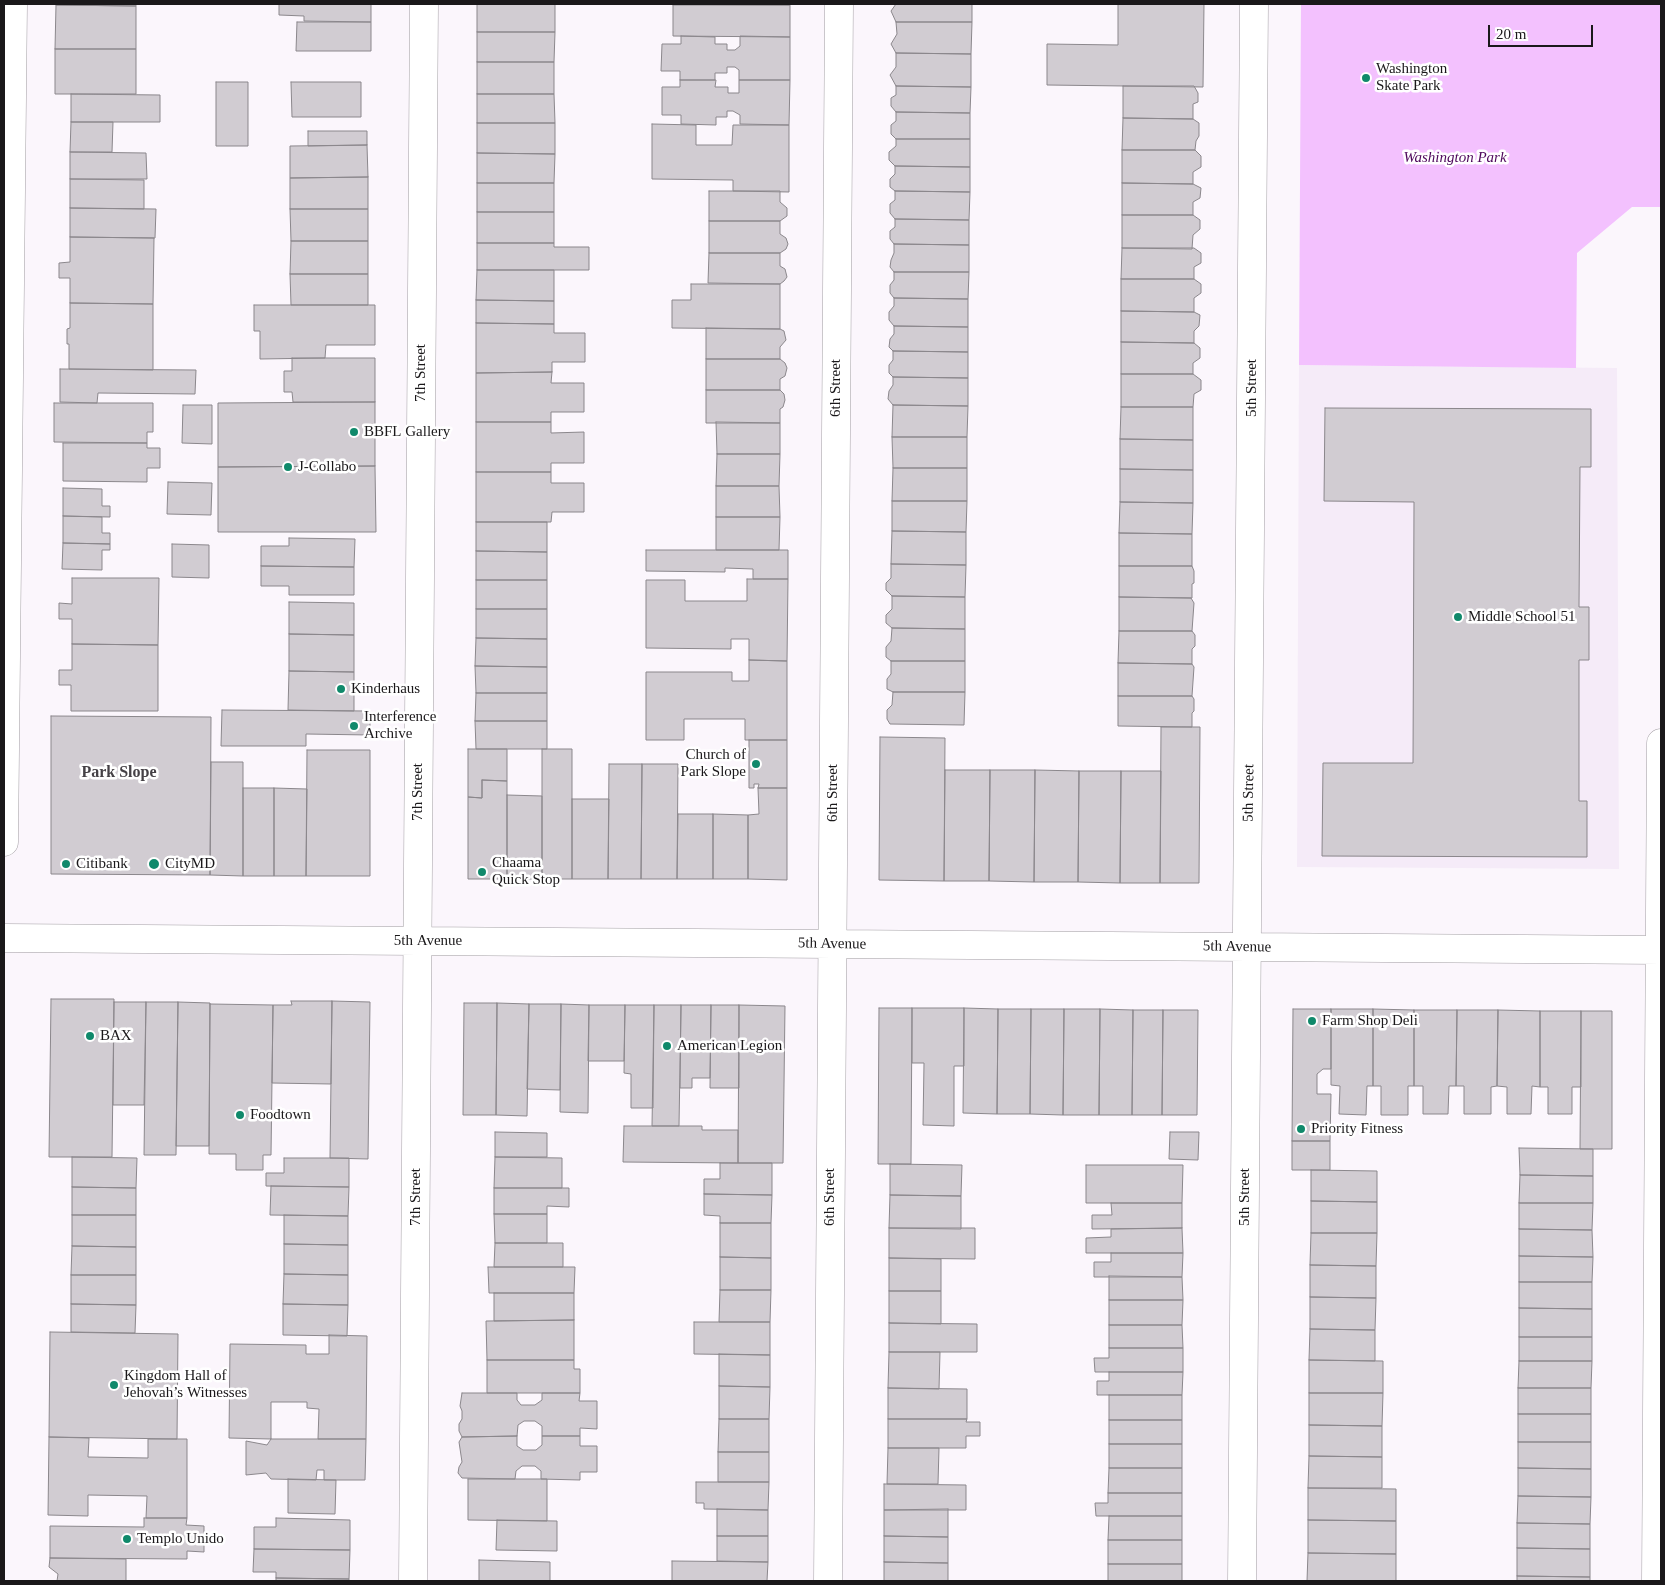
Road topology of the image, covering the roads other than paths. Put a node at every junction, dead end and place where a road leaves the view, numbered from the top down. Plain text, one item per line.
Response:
1 (13, 4) edge
2 (424, 4) edge
3 (839, 4) edge
4 (1254, 4) edge
5 (1661, 743) edge
6 (4, 842) edge
7 (4, 938) edge
8 (417, 941) junction
9 (832, 944) junction
10 (1248, 947) junction
11 (1660, 950) edge
12 (413, 1581) edge
13 (828, 1581) edge
14 (1242, 1581) edge
15 (1656, 1581) edge

1 - 6 street
2 - 8 street, 7th Street
3 - 9 street, 6th Street
4 - 10 street, 5th Street
5 - 11 street
7 - 8 street, 5th Avenue
8 - 9 street, 5th Avenue
8 - 12 street, 7th Street
9 - 10 street, 5th Avenue
9 - 13 street, 6th Street
10 - 11 street, 5th Avenue
10 - 14 street, 5th Street
11 - 15 street

